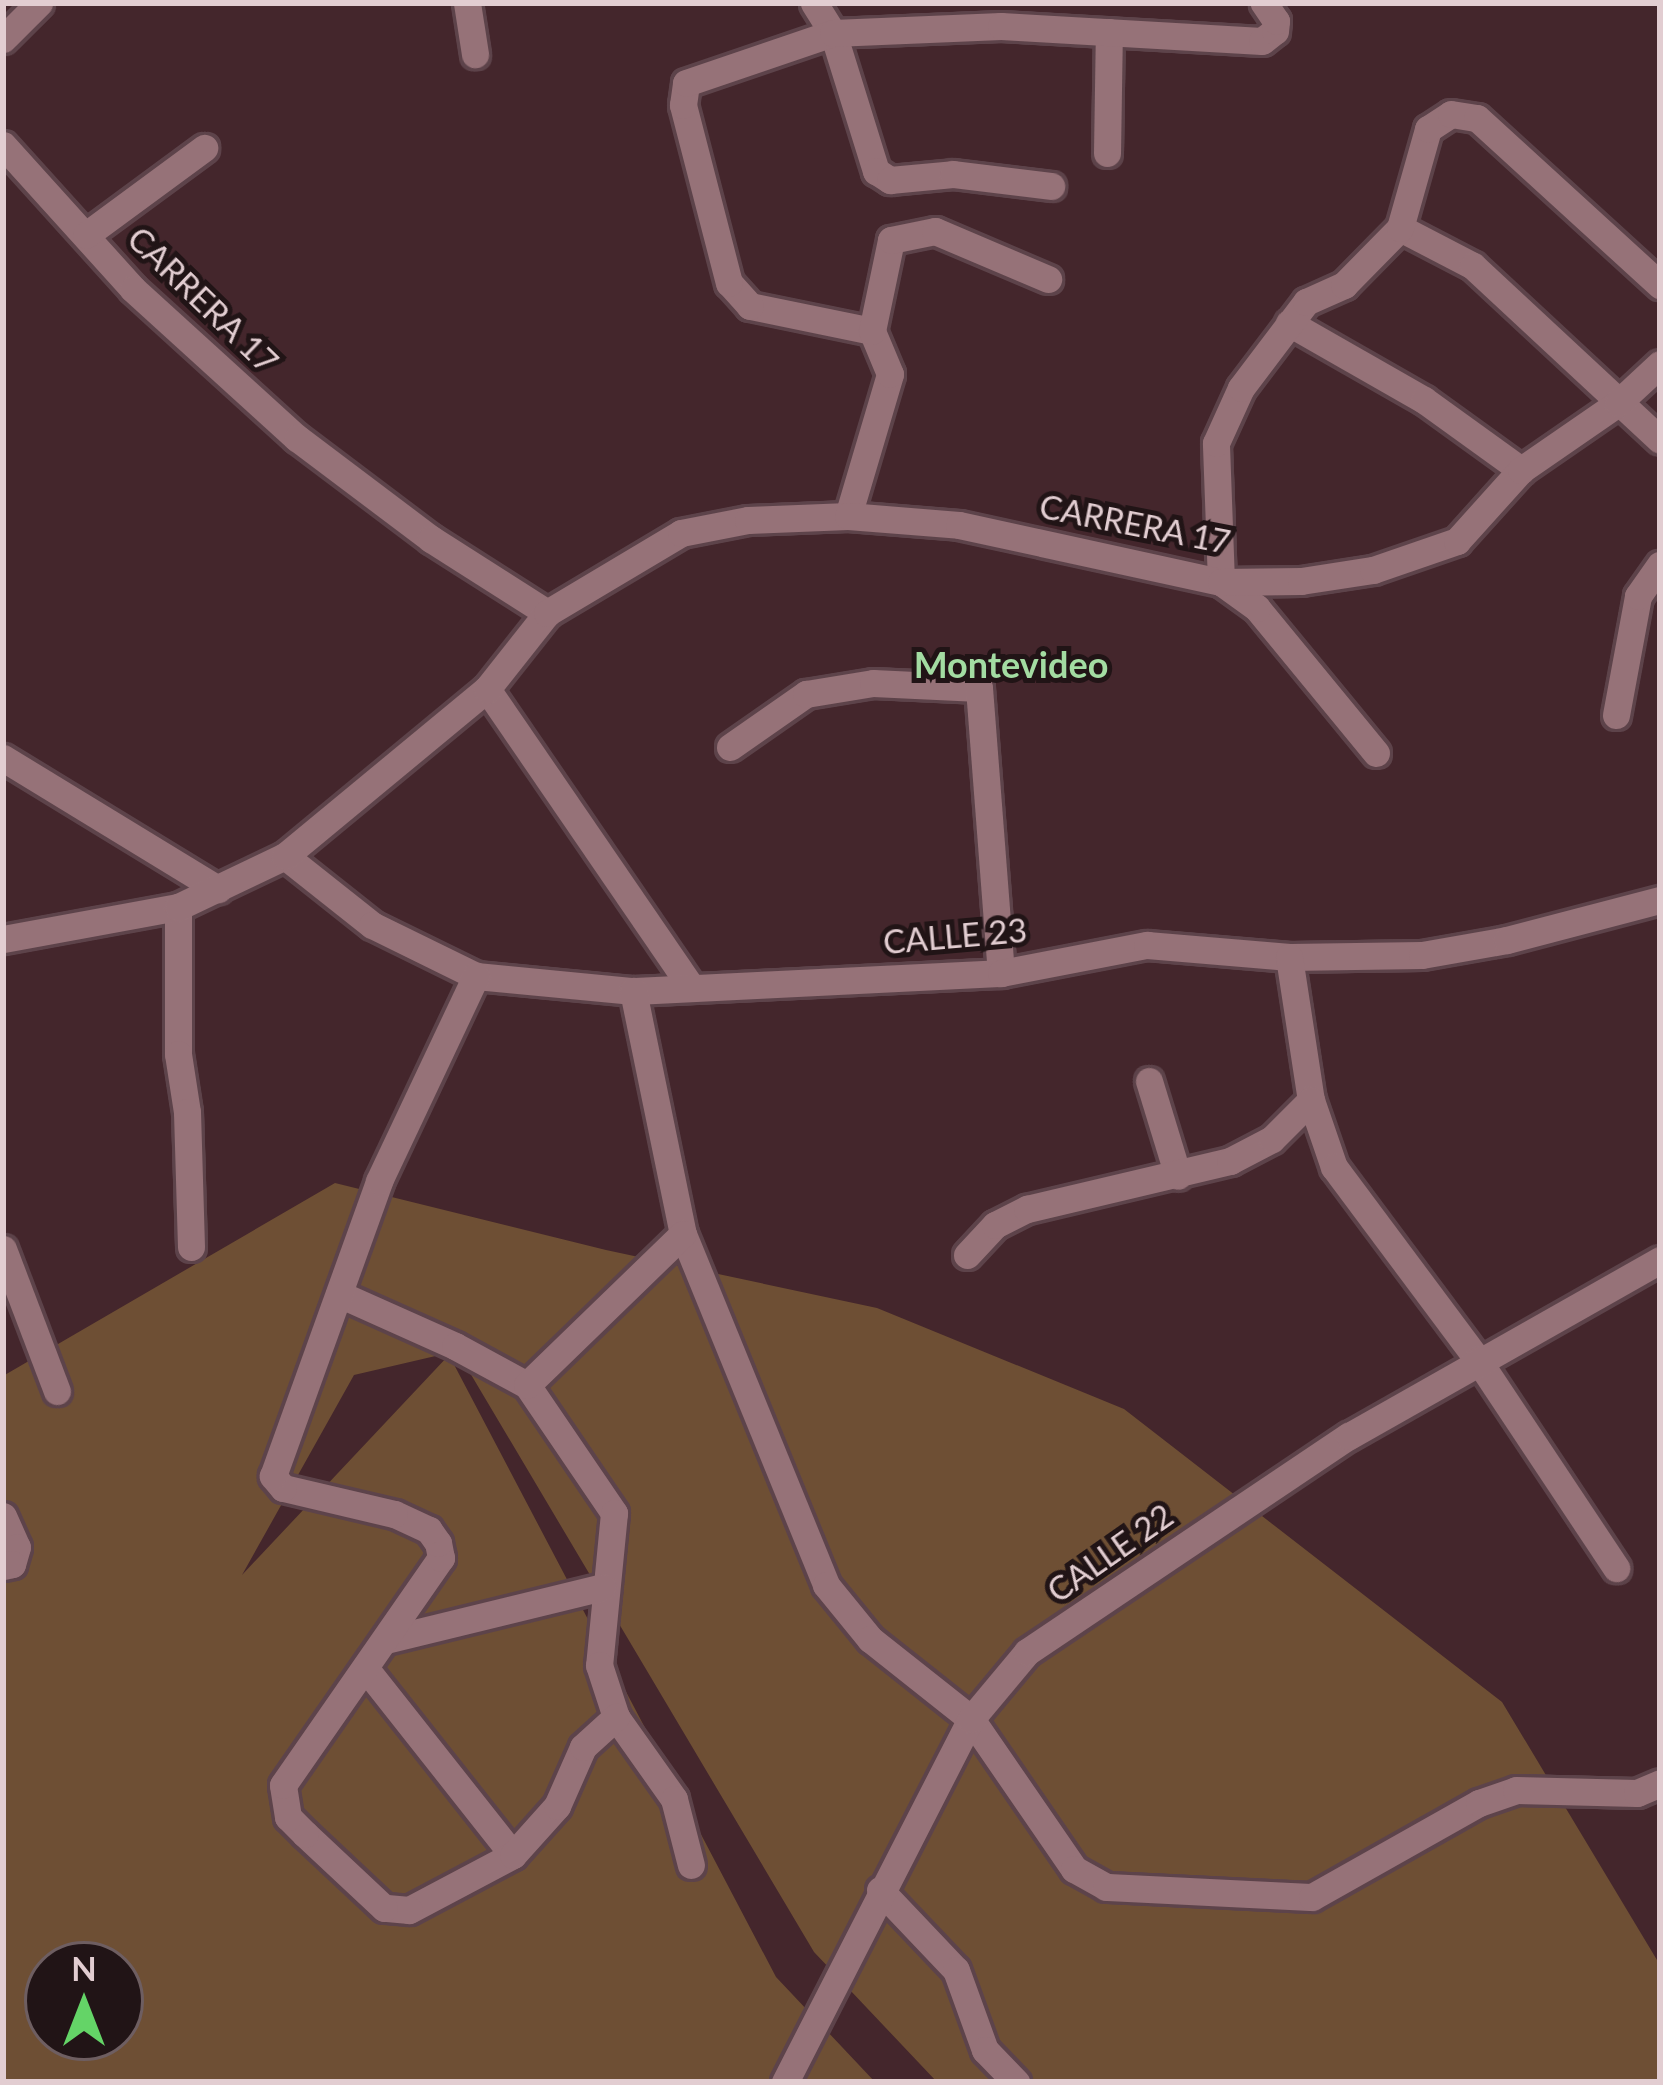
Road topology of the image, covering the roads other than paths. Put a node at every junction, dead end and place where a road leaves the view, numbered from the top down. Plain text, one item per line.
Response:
1 (39, 3) edge
2 (467, 3) edge
3 (814, 3) edge
4 (1264, 3) edge
5 (995, 14) edge
6 (1109, 32) junction
7 (833, 33) junction
8 (3, 39) edge
9 (475, 54) dead end
10 (3, 145) edge
11 (203, 148) dead end
12 (1107, 153) dead end
13 (1051, 186) dead end
14 (1400, 228) junction
15 (86, 236) junction
16 (1048, 279) dead end
17 (1660, 285) edge
18 (1289, 323) junction
19 (872, 331) junction
20 (1660, 364) edge
21 (1618, 403) junction
22 (1660, 440) edge
23 (1521, 470) junction
24 (848, 516) junction
25 (1660, 565) edge
26 (1221, 582) junction
27 (547, 613) junction
28 (487, 689) junction
29 (1616, 715) dead end
30 (730, 746) dead end
31 (1376, 753) dead end
32 (3, 758) edge
33 (285, 856) junction
34 (218, 889) junction
35 (1660, 900) edge
36 (178, 907) junction
37 (3, 939) edge
38 (1288, 956) junction
39 (1001, 973) junction
40 (476, 976) junction
41 (690, 986) junction
42 (633, 992) junction
43 (1149, 1081) dead end
44 (1311, 1100) junction
45 (1178, 1176) junction
46 (683, 1234) junction
47 (191, 1247) dead end
48 (3, 1249) edge
49 (967, 1255) dead end
50 (1660, 1260) edge
51 (339, 1294) junction
52 (1478, 1360) junction
53 (527, 1385) junction
54 (57, 1391) dead end
55 (3, 1516) edge
56 (3, 1566) edge
57 (1616, 1568) dead end
58 (602, 1587) junction
59 (386, 1640) junction
60 (367, 1670) junction
61 (616, 1718) junction
62 (971, 1719) junction
63 (1660, 1784) edge
64 (513, 1855) junction
65 (691, 1865) dead end
66 (880, 1890) junction
67 (785, 2082) edge
68 (1016, 2082) edge

1 - 8 street
2 - 9 street
3 - 7 street
4 - 6 street
5 - 6 street
5 - 7 street
6 - 12 street
7 - 13 street
7 - 19 street
10 - 15 street, CARRERA 17
11 - 15 street
14 - 17 street
14 - 18 street
14 - 21 street
15 - 27 street, CARRERA 17
16 - 19 street
18 - 23 street
18 - 26 street
19 - 24 street
20 - 21 street, CARRERA 17
21 - 22 street
21 - 23 street, CARRERA 17
23 - 26 street, CARRERA 17
24 - 26 street, CARRERA 17
24 - 27 street, CARRERA 17
25 - 29 street
26 - 31 street
27 - 28 street, CARRERA 17
28 - 33 street, CARRERA 17
28 - 41 street
30 - 39 street
32 - 34 street
33 - 34 street, CARRERA 17
33 - 40 street, CALLE 23
34 - 36 street, CARRERA 17
35 - 38 street, CALLE 23
36 - 37 street, CARRERA 17
36 - 47 street
38 - 39 street, CALLE 23
38 - 44 street
39 - 41 street, CALLE 23
40 - 42 street, CALLE 23
40 - 51 street
41 - 42 street, CALLE 23
42 - 46 street
43 - 45 street
44 - 45 street
44 - 52 street
45 - 49 street
46 - 53 street
46 - 62 street
48 - 54 street
50 - 52 street, CALLE 22
51 - 53 street
51 - 59 street
52 - 57 street
52 - 62 street, CALLE 22
53 - 58 street
55 - 56 street
58 - 59 street
58 - 61 street
59 - 60 street
60 - 64 street
60 - 64 street
61 - 64 street
61 - 65 street
62 - 63 street
62 - 66 street, CALLE 22
66 - 67 street, CALLE 22
66 - 68 street

